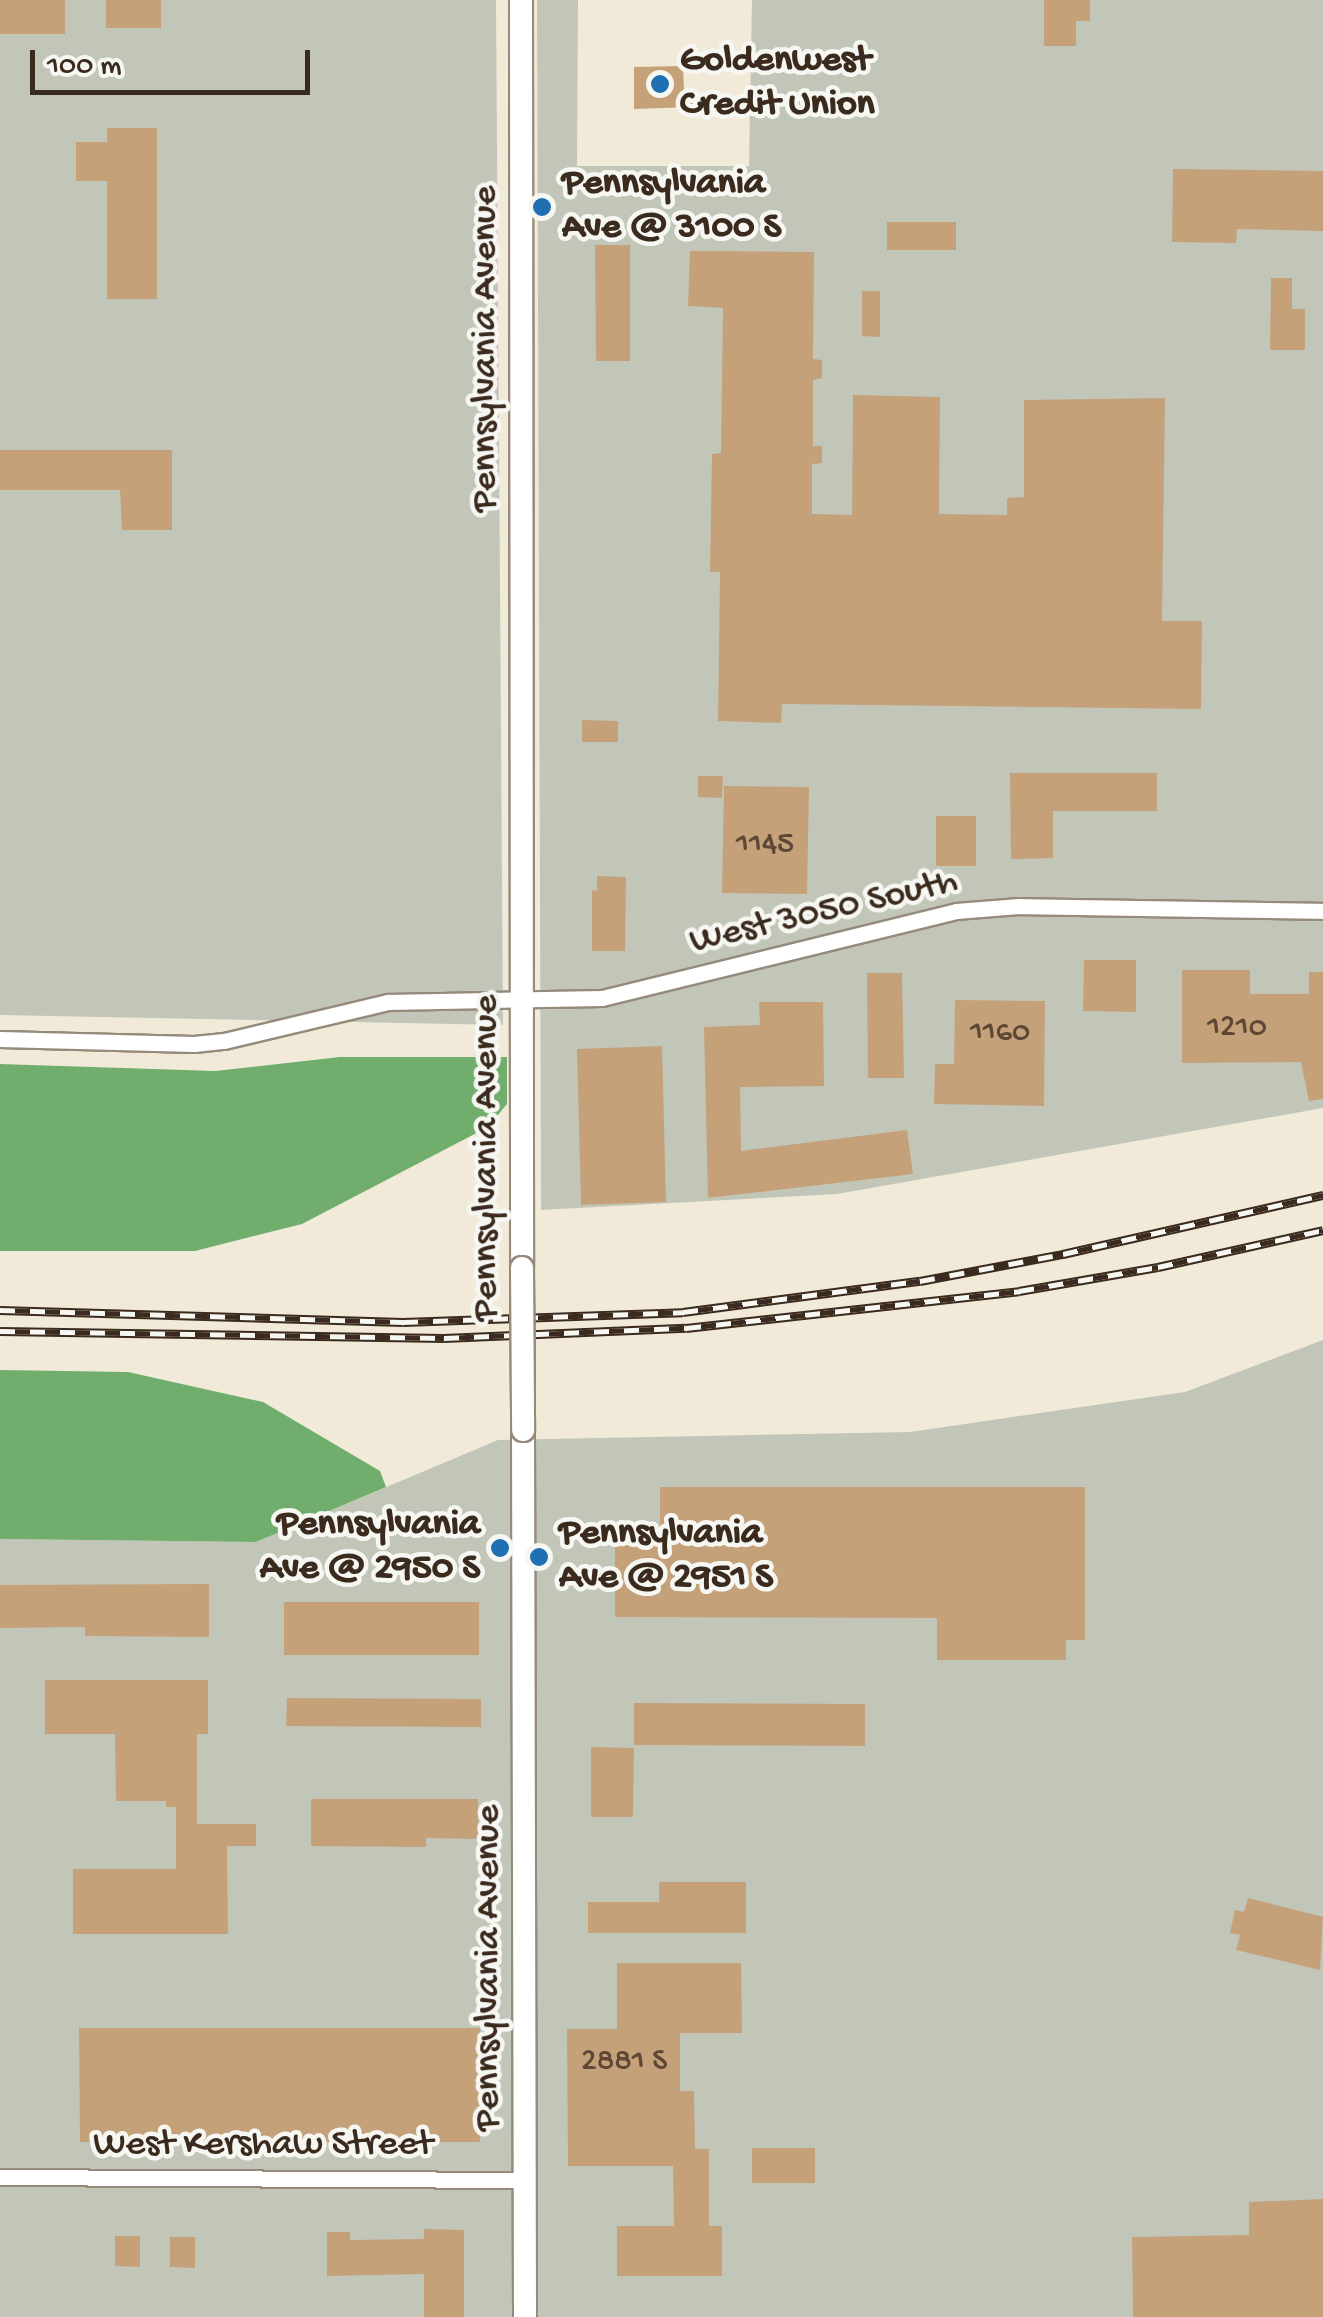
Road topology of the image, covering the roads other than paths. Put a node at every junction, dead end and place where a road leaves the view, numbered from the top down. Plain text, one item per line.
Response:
1 (521, 0) edge
2 (1323, 910) edge
3 (523, 1002) junction
4 (0, 1039) edge
5 (0, 2177) edge
6 (525, 2180) junction
7 (526, 2317) edge

1 - 3 street, Pennsylvania Avenue
2 - 3 street, West 3050 South
3 - 4 street, West 3050 South
3 - 6 street, Pennsylvania Avenue, bridge
5 - 6 street, West Kershaw Street
6 - 7 street, Pennsylvania Avenue

